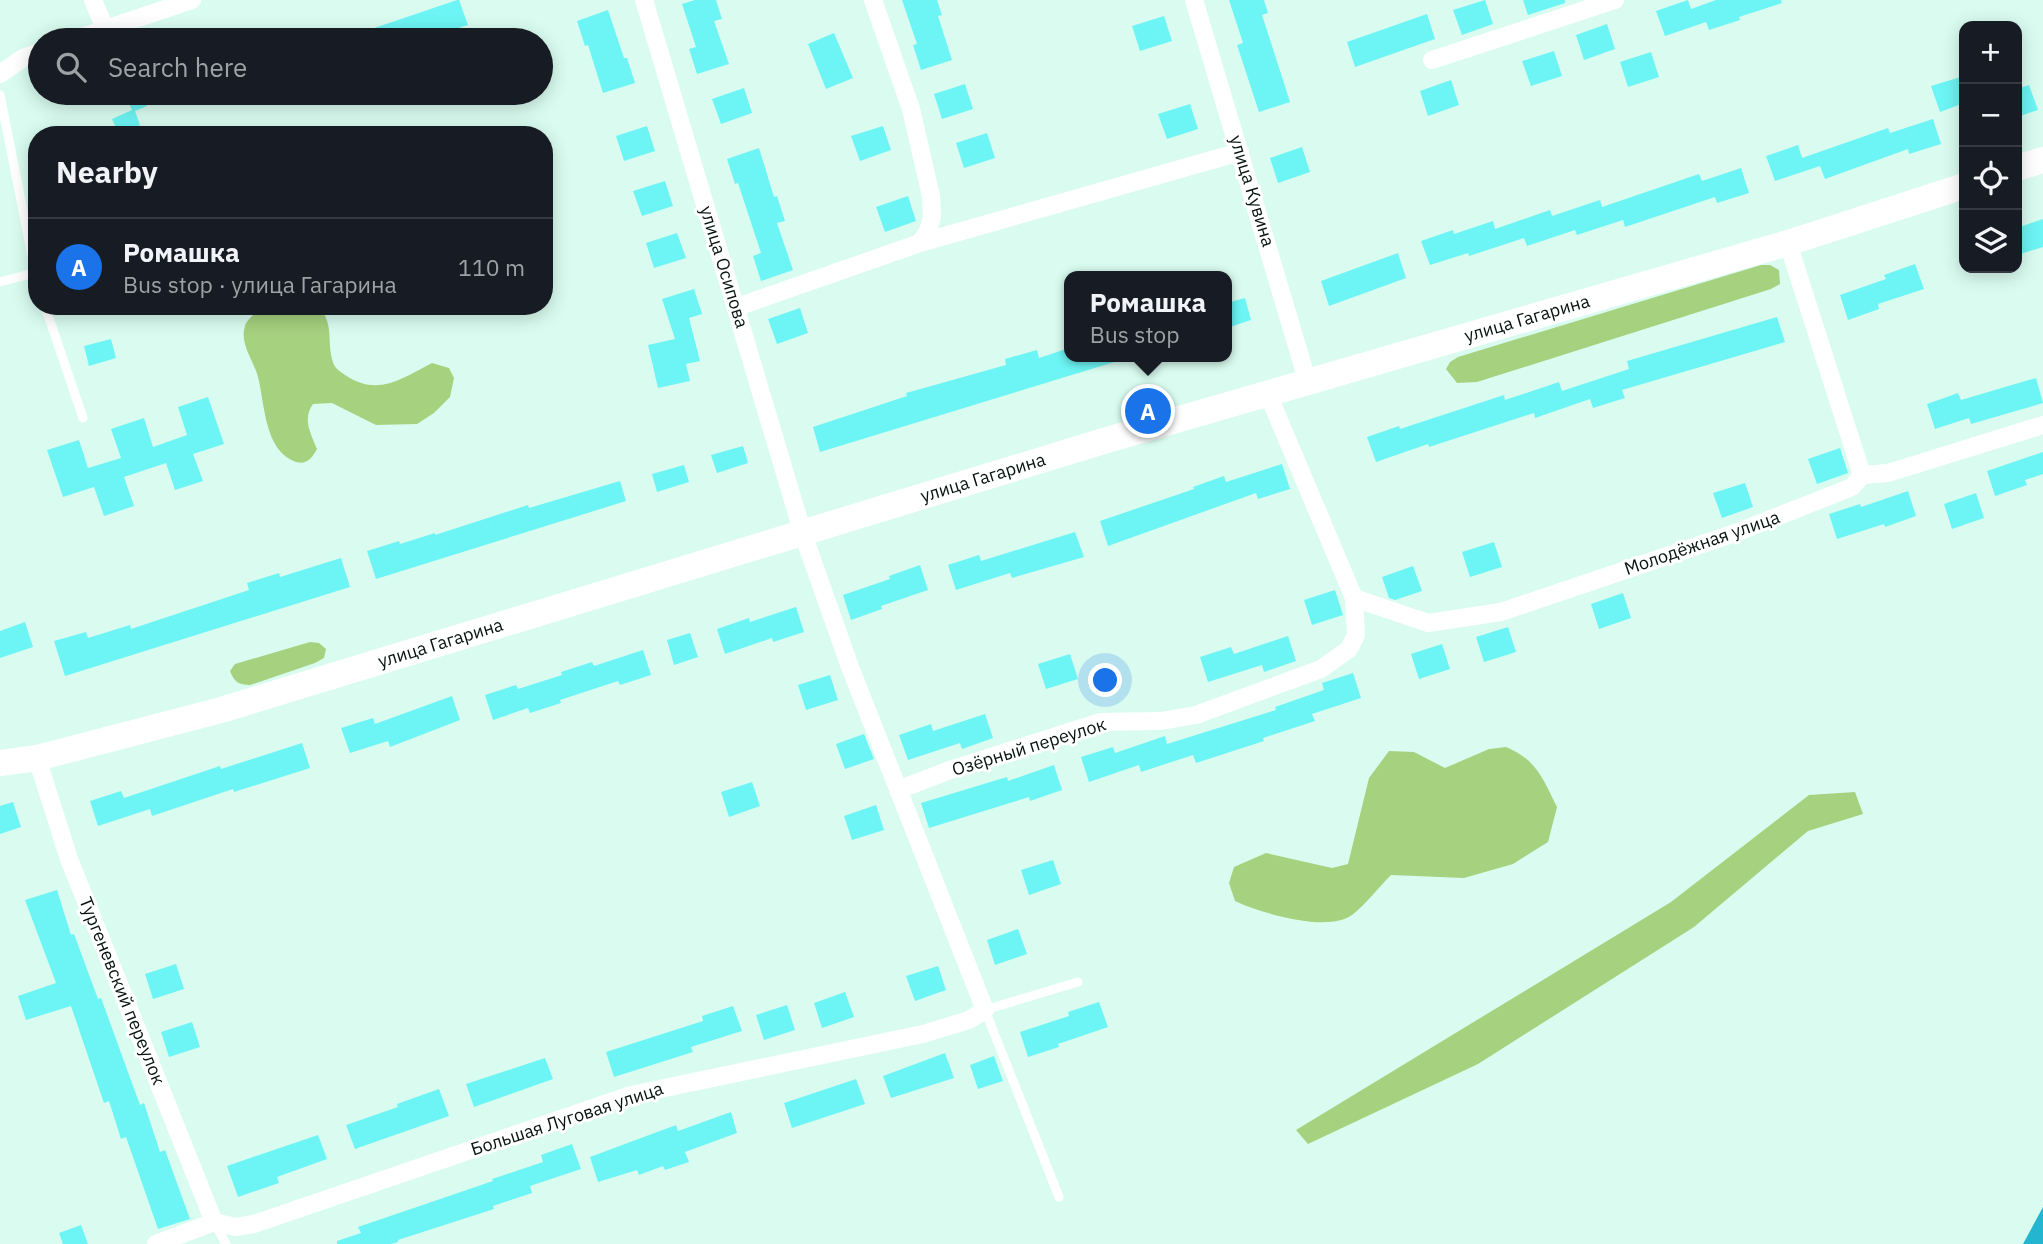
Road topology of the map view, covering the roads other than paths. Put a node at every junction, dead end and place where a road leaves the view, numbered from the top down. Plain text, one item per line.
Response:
1 (93, 0) edge
2 (192, 0) edge
3 (644, 0) edge
4 (873, 0) edge
5 (1194, 0) edge
6 (1615, 0) edge
7 (105, 28) edge
8 (108, 28) edge
9 (28, 56) edge
10 (1432, 60) dead end
11 (0, 74) edge
12 (0, 95) edge
13 (1240, 152) junction
14 (2043, 160) edge
15 (2022, 167) edge
16 (1959, 188) edge
17 (28, 241) edge
18 (920, 243) junction
19 (1788, 243) junction
20 (28, 278) edge
21 (0, 282) edge
22 (737, 307) junction
23 (48, 315) edge
24 (1308, 383) junction
25 (1268, 394) junction
26 (83, 418) dead end
27 (2043, 425) edge
28 (1862, 475) junction
29 (803, 534) junction
30 (1354, 598) junction
31 (37, 758) junction
32 (0, 763) edge
33 (898, 790) junction
34 (1078, 982) dead end
35 (985, 1010) junction
36 (1059, 1197) dead end
37 (215, 1222) junction
38 (156, 1244) edge
39 (226, 1244) edge

1 - 7 street
2 - 8 street
3 - 22 street, улица Осипова
4 - 18 street
5 - 13 street, улица Кувина
6 - 10 street
9 - 11 street
12 - 17 lane
13 - 18 street
13 - 24 street, улица Кувина
14 - 15 main road
16 - 19 main road, улица Гагарина
18 - 22 street
19 - 24 main road, улица Гагарина
19 - 28 street
20 - 21 lane
22 - 29 street, улица Осипова
23 - 26 lane
24 - 25 main road, улица Гагарина
25 - 29 main road, улица Гагарина
25 - 30 street, Озёрный переулок
27 - 28 street, Молодёжная улица
28 - 30 street, Молодёжная улица
29 - 31 main road, улица Гагарина
29 - 33 street, улица Осипова
30 - 33 street, Озёрный переулок
31 - 32 main road, улица Гагарина
31 - 37 street, Тургеневский переулок
33 - 35 street, улица Осипова
34 - 35 lane
35 - 36 lane
35 - 37 street, Большая Луговая улица
37 - 38 street, Большая Луговая улица
37 - 39 lane

